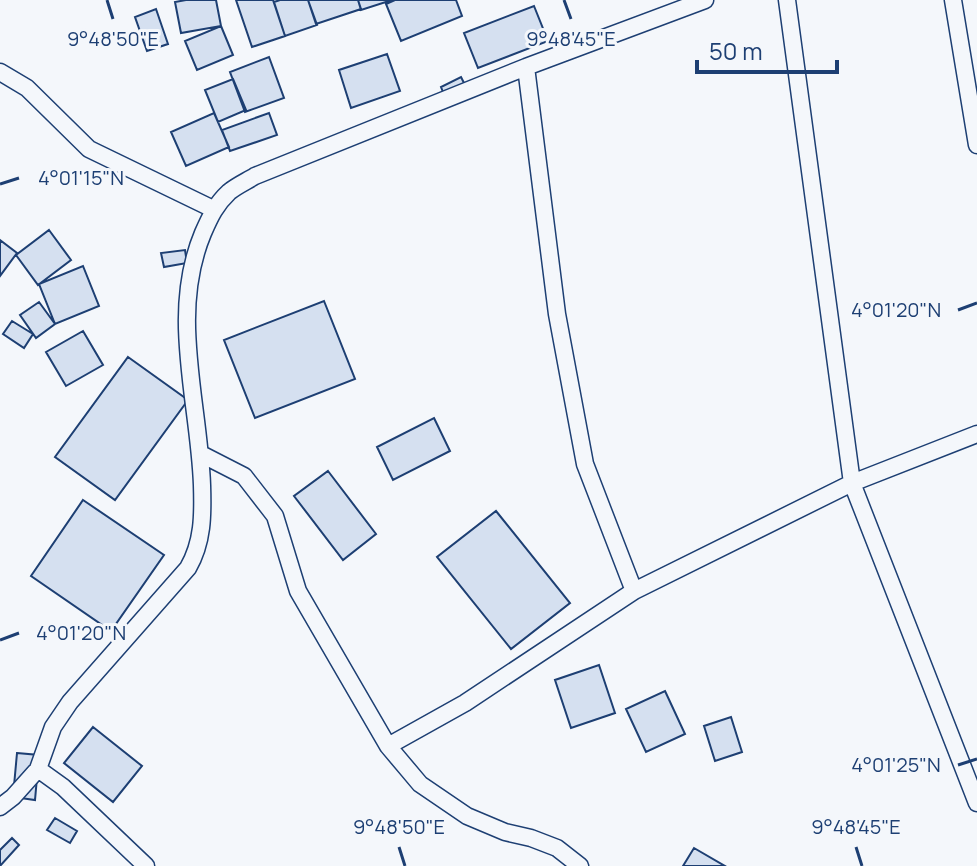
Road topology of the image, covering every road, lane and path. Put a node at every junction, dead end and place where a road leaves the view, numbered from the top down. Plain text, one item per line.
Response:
1 (705, 0) edge
2 (787, 0) edge
3 (953, 0) edge
4 (526, 67) junction
5 (0, 72) edge
6 (977, 145) edge
7 (213, 209) junction
8 (977, 434) edge
9 (201, 454) junction
10 (852, 483) junction
11 (634, 591) junction
12 (388, 746) junction
13 (38, 769) junction
14 (977, 803) edge
15 (0, 807) edge
16 (146, 866) edge
17 (580, 866) edge

1 - 4 street
2 - 10 street
3 - 6 street
4 - 7 street
4 - 11 street
5 - 7 street
7 - 9 street
8 - 10 street
9 - 12 street
9 - 13 street
10 - 11 street
10 - 14 street
11 - 12 street
12 - 17 street
13 - 15 street
13 - 16 street

